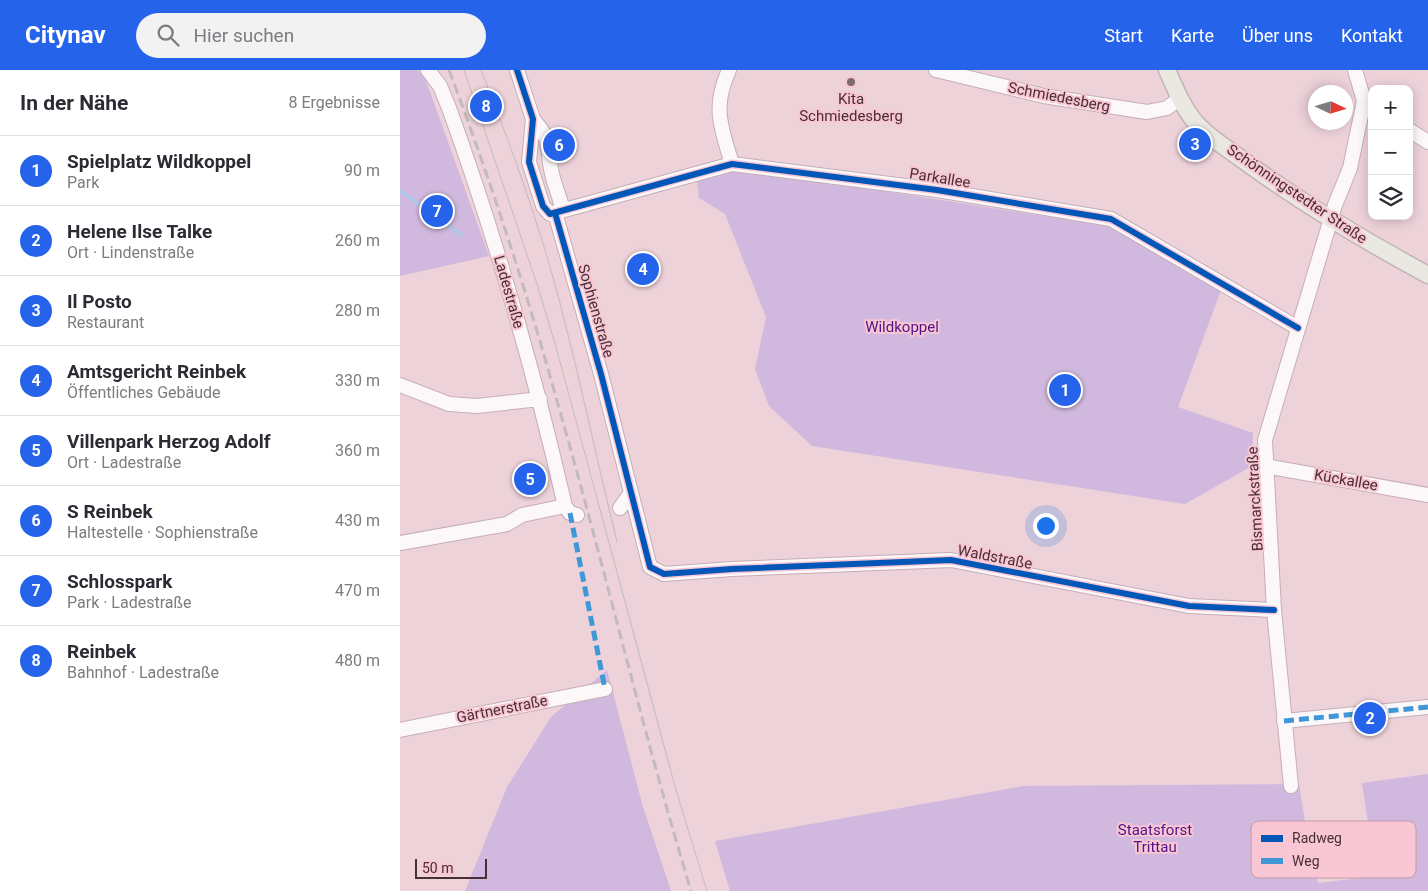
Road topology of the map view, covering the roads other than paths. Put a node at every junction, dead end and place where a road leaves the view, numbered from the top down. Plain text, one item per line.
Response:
1 (428, 70) edge
2 (517, 70) edge
3 (729, 70) edge
4 (936, 70) edge
5 (1167, 70) edge
6 (1355, 70) edge
7 (1180, 98) junction
8 (1368, 104) edge
9 (533, 119) junction
10 (1413, 133) edge
11 (1428, 142) edge
12 (732, 164) junction
13 (555, 213) junction
14 (1331, 220) junction
15 (1428, 275) edge
16 (1298, 328) junction
17 (400, 385) edge
18 (540, 399) junction
19 (1265, 466) junction
20 (630, 494) junction
21 (1428, 494) edge
22 (565, 506) junction
23 (620, 508) dead end
24 (577, 516) dead end
25 (400, 543) edge
26 (650, 567) joint
27 (1274, 610) junction
28 (605, 689) dead end
29 (1428, 708) edge
30 (1284, 722) junction
31 (400, 730) edge
32 (1291, 786) dead end

1 - 18 street, Ladestraße
2 - 9 street, Sophienstraße
3 - 12 street
4 - 7 street, Schmiedesberg
5 - 7 main road, Schönningstedter Straße
6 - 8 street
7 - 14 main road, Schönningstedter Straße
8 - 14 street, Bismarckstraße
9 - 13 street, Sophienstraße
9 - 13 street, Sophienstraße
10 - 11 street
12 - 13 street, Parkallee
12 - 16 street, Parkallee
13 - 20 street, Sophienstraße
14 - 15 main road, Schönningstedter Straße
14 - 16 street, Bismarckstraße
16 - 19 street, Bismarckstraße
17 - 18 street
18 - 22 street, Ladestraße
19 - 21 street, Kückallee
19 - 27 street, Bismarckstraße
20 - 23 street
20 - 26 street, Sophienstraße
22 - 24 street
22 - 25 street
26 - 27 street, Waldstraße
27 - 30 street, Bismarckstraße
28 - 31 street, Gärtnerstraße
29 - 30 street
30 - 32 street, Bismarckstraße

